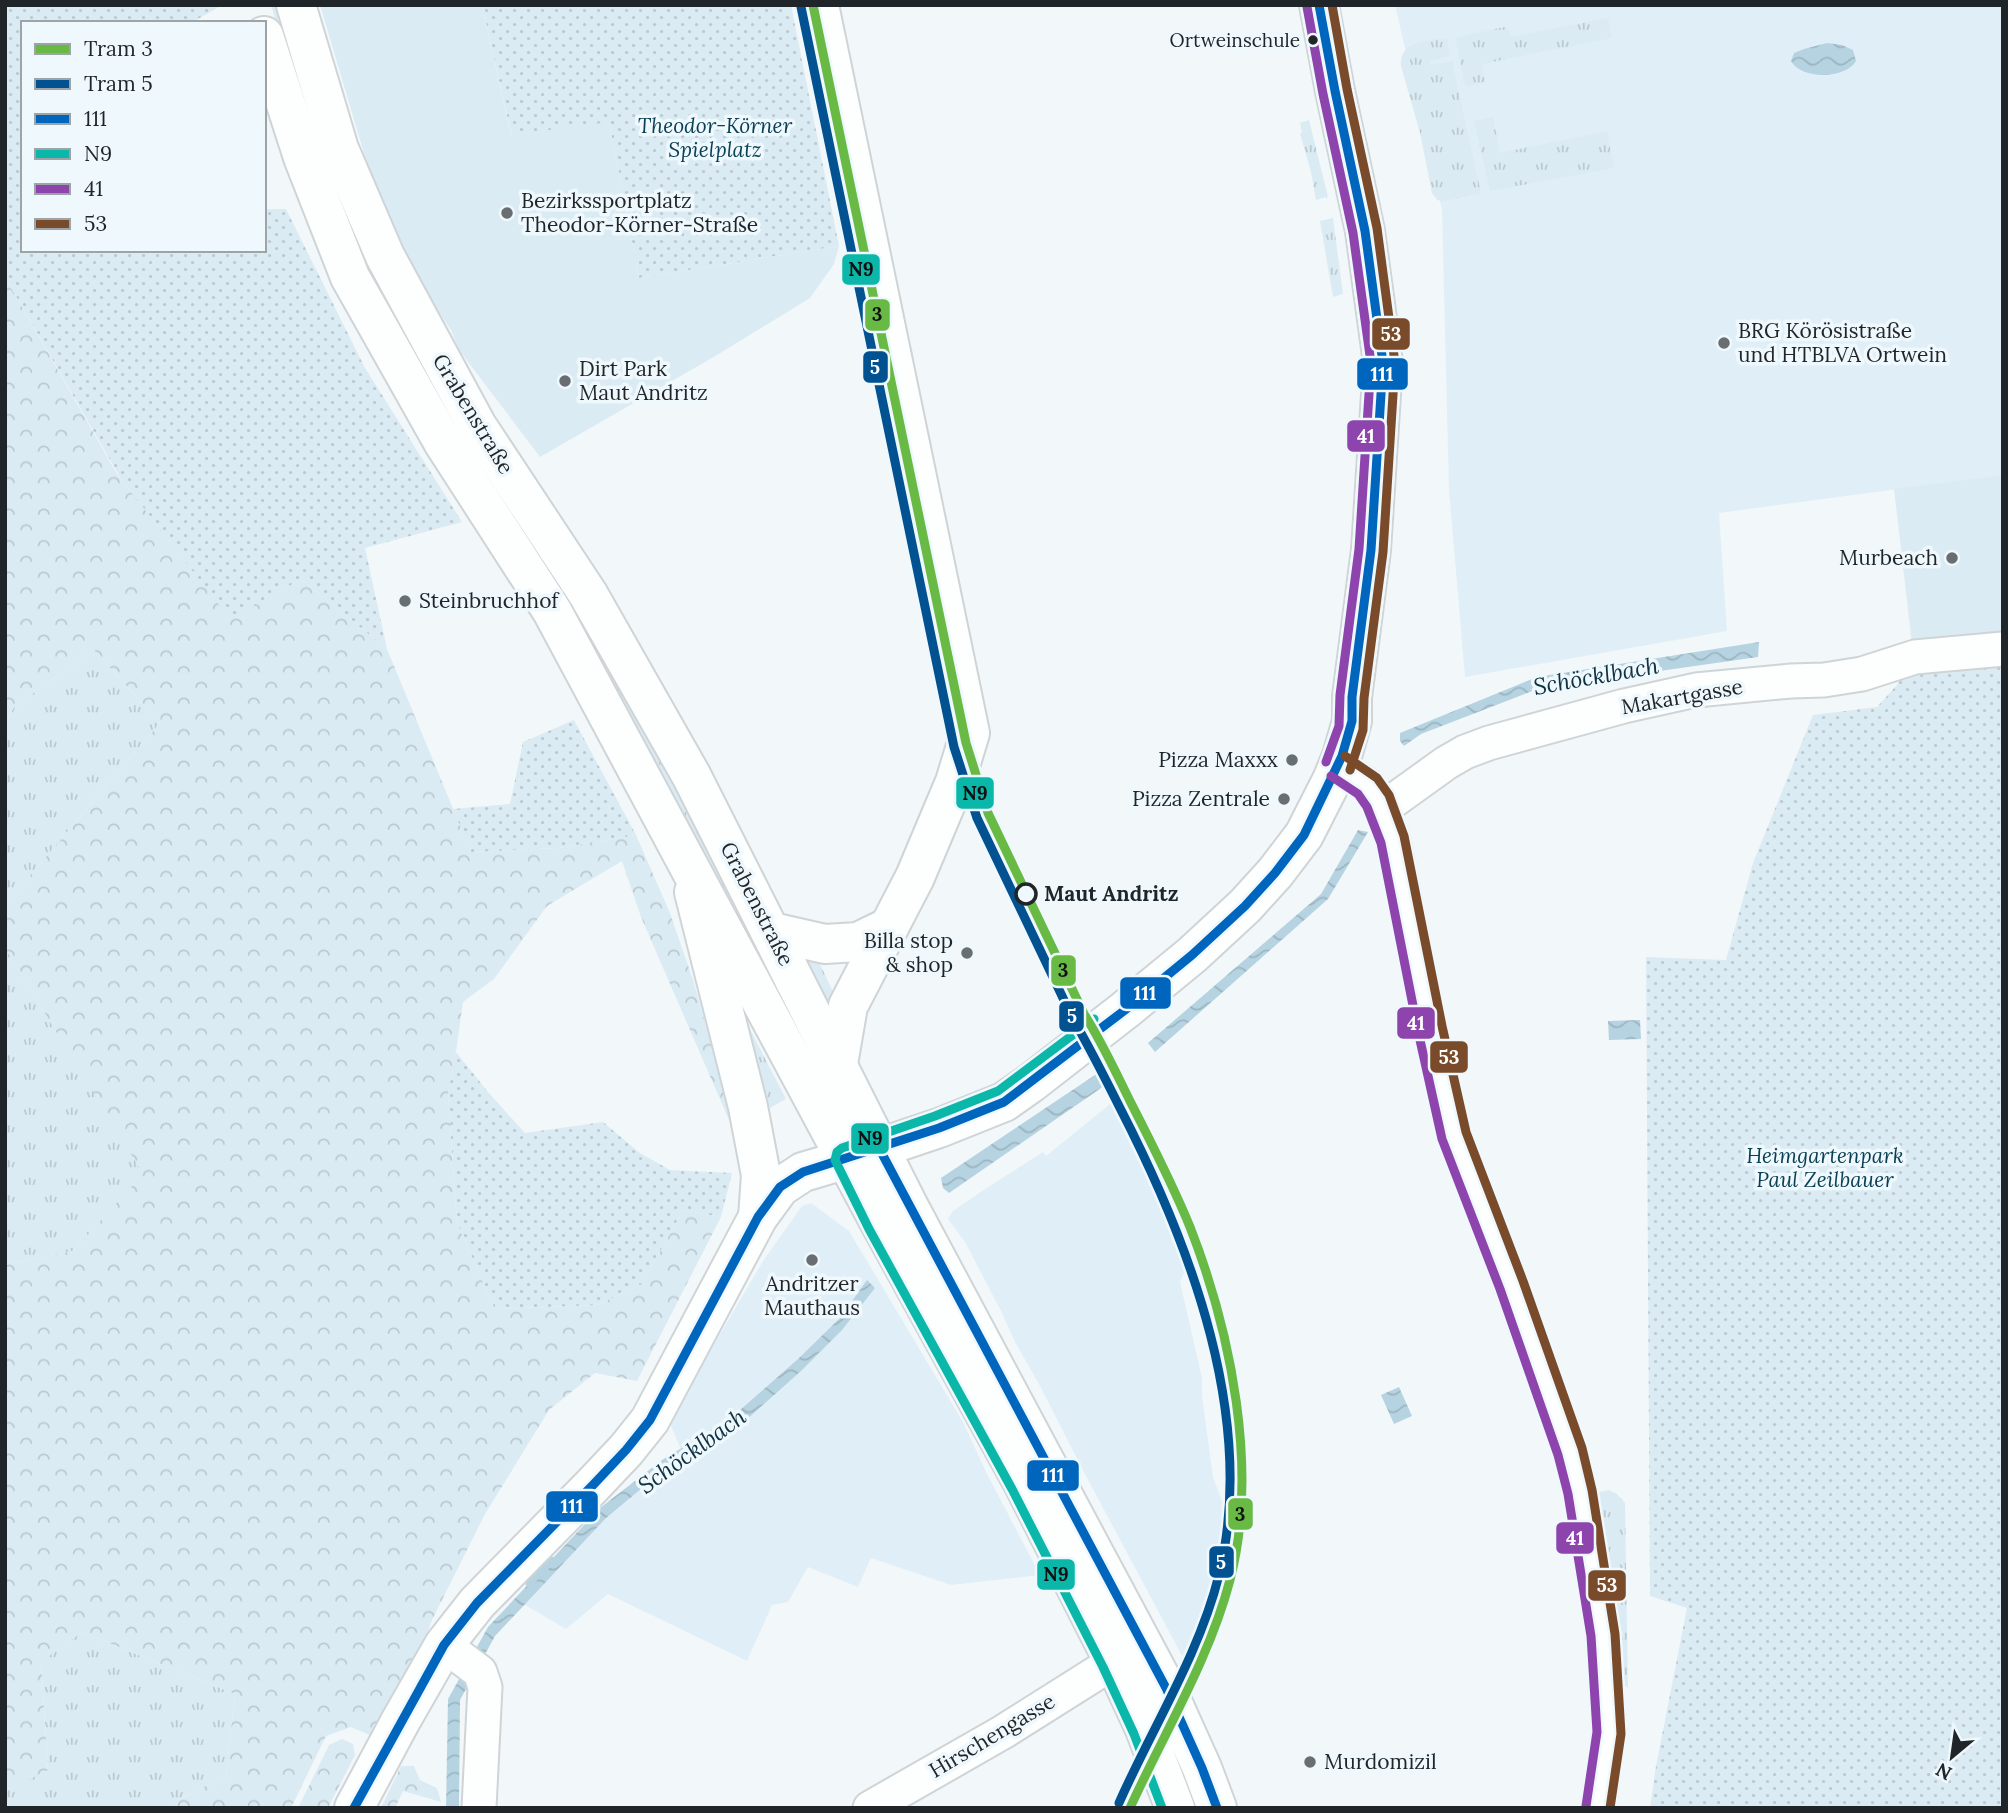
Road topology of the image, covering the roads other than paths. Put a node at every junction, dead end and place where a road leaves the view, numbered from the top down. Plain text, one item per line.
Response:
1 (296, 5) edge
2 (819, 5) edge
3 (1319, 5) edge
4 (266, 42) edge
5 (2003, 649) edge
6 (1366, 790) junction
7 (685, 859) junction
8 (772, 932) junction
9 (881, 943) junction
10 (838, 1064) junction
11 (863, 1154) junction
12 (758, 1217) junction
13 (462, 1659) junction
14 (1114, 1662) junction
15 (354, 1808) edge
16 (479, 1808) edge
17 (870, 1808) edge
18 (1175, 1808) edge
19 (1217, 1808) edge
20 (1598, 1808) edge

1 - 8 main road, Grabenstraße
2 - 9 main road
3 - 6 main road
4 - 7 main road, Grabenstraße
5 - 6 street, Makartgasse
6 - 11 main road
6 - 20 street
7 - 11 main road, Grabenstraße
7 - 12 main road
8 - 9 main road
8 - 10 main road, Grabenstraße
9 - 10 main road
10 - 11 main road, Grabenstraße
11 - 12 main road
11 - 14 main road, Grabenstraße
11 - 19 main road, Grabenstraße
12 - 13 main road
13 - 15 main road
13 - 16 street
14 - 17 street, Hirschengasse
14 - 18 main road, Grabenstraße

